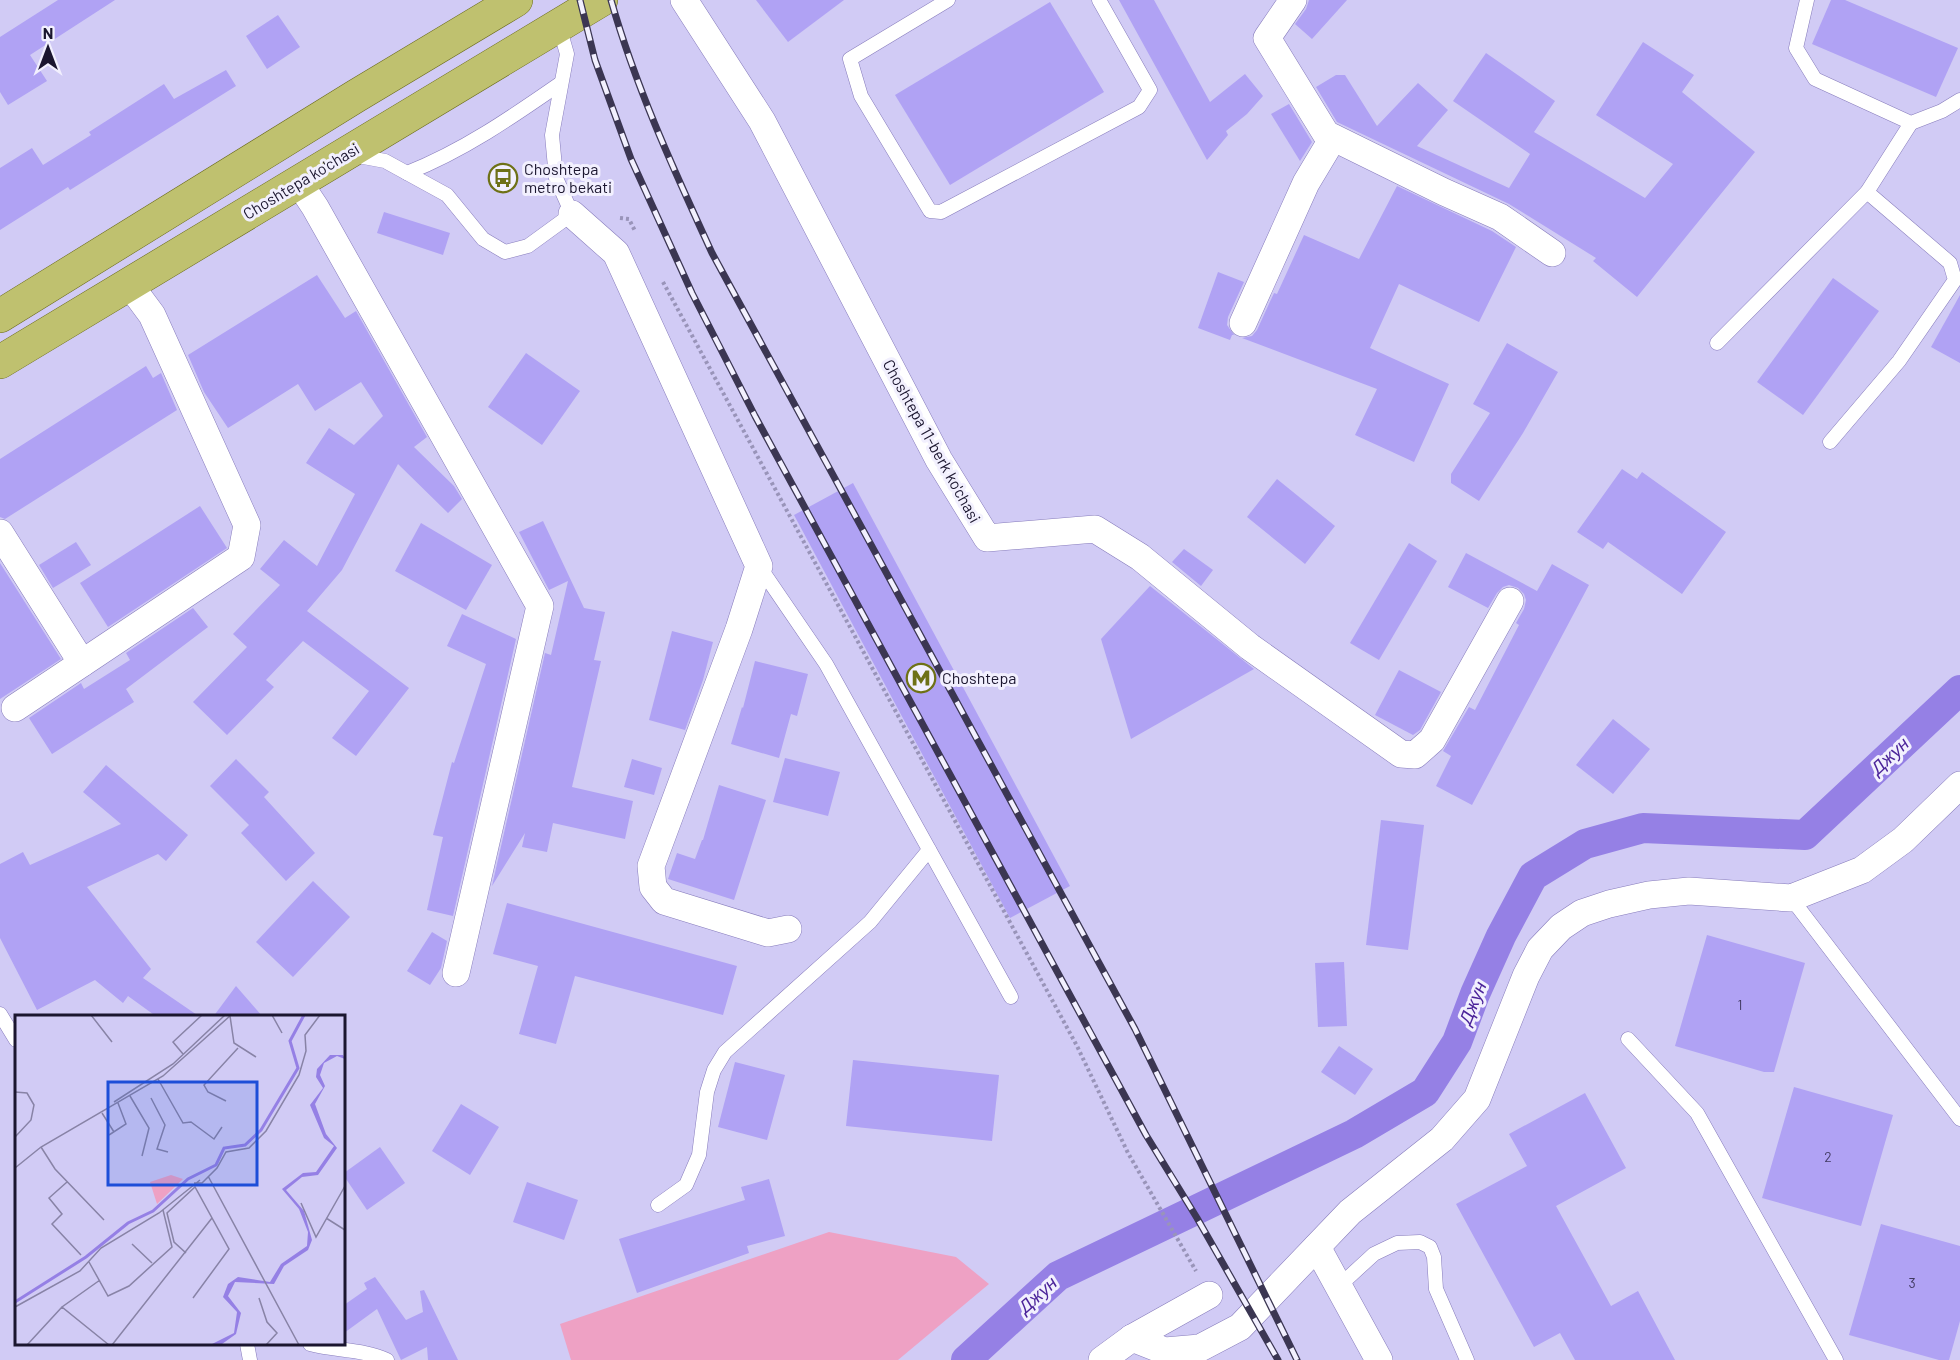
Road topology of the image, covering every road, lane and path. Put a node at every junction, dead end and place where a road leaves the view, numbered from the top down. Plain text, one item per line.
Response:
1 (516, 0) edge
2 (601, 0) edge
3 (684, 0) edge
4 (948, 0) edge
5 (1099, 0) edge
6 (1293, 0) edge
7 (1807, 0) edge
8 (559, 26) junction
9 (561, 83) junction
10 (1960, 100) edge
11 (1911, 123) junction
12 (1333, 138) junction
13 (345, 154) junction
14 (406, 173) junction
15 (299, 183) junction
16 (1867, 192) junction
17 (572, 214) junction
18 (617, 218) dead end
19 (640, 240) dead end
20 (1552, 253) dead end
21 (663, 282) dead end
22 (129, 284) junction
23 (0, 316) edge
24 (1243, 323) dead end
25 (1717, 343) dead end
26 (0, 362) edge
27 (1830, 442) dead end
28 (0, 533) edge
29 (759, 566) junction
30 (1510, 602) dead end
31 (82, 663) junction
32 (15, 708) dead end
33 (1960, 784) edge
34 (929, 850) junction
35 (1791, 898) junction
36 (788, 929) dead end
37 (456, 973) dead end
38 (1011, 997) dead end
39 (0, 1014) edge
40 (15, 1038) edge
41 (1628, 1039) dead end
42 (1960, 1119) edge
43 (658, 1205) dead end
44 (1317, 1247) junction
45 (1338, 1287) junction
46 (1209, 1295) joint
47 (248, 1345) edge
48 (314, 1345) edge
49 (1140, 1347) edge
50 (250, 1360) edge
51 (387, 1360) edge
52 (1102, 1360) edge
53 (1378, 1360) edge
54 (1467, 1360) edge
55 (1836, 1360) edge

1 - 23 main road
2 - 8 main road, Choshtepa ko'chasi
3 - 30 street, Choshtepa 11-berk ko'chasi
4 - 5 lane
6 - 12 street
7 - 11 lane
8 - 9 lane
8 - 13 main road, Choshtepa ko'chasi
9 - 14 lane
9 - 17 lane
10 - 11 lane
11 - 16 lane
12 - 20 street
12 - 24 street
13 - 14 lane
13 - 15 main road, Choshtepa ko'chasi
14 - 17 lane
15 - 22 main road, Choshtepa ko'chasi
15 - 37 street
16 - 25 lane
16 - 27 lane
17 - 29 street
18 - 19 path
21 - 46 path
22 - 26 main road, Choshtepa ko'chasi
22 - 31 street
28 - 31 street
29 - 34 lane
29 - 36 street
31 - 32 street
33 - 35 street
34 - 38 lane
34 - 43 lane
35 - 42 lane
35 - 44 street
39 - 40 lane
41 - 55 lane
44 - 45 street
44 - 49 street
45 - 53 street
45 - 54 lane
46 - 49 street
47 - 50 lane
48 - 51 lane
49 - 52 street

